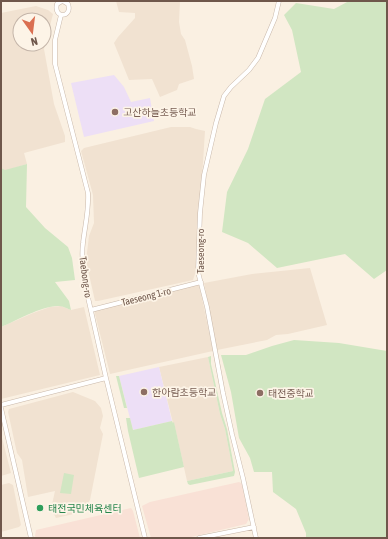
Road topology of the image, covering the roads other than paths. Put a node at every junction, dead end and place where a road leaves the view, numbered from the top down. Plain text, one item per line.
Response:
1 (63, 1) edge
2 (279, 1) edge
3 (61, 15) junction
4 (201, 282) junction
5 (91, 310) junction
6 (106, 378) junction
7 (1, 404) edge
8 (1, 408) edge
9 (254, 527) junction
10 (31, 538) edge
11 (145, 538) edge
12 (199, 538) edge
13 (256, 538) edge

1 - 3 street
1 - 3 street
2 - 4 street, Taeseong-ro
3 - 5 street, Taebong-ro
4 - 5 street, Taeseong 1-ro
4 - 9 street, Taeseong-ro
5 - 6 street, Taebong-ro
6 - 7 street
6 - 11 street, Taebong-ro
8 - 10 street
9 - 12 street
9 - 13 street, Taeseong-ro

